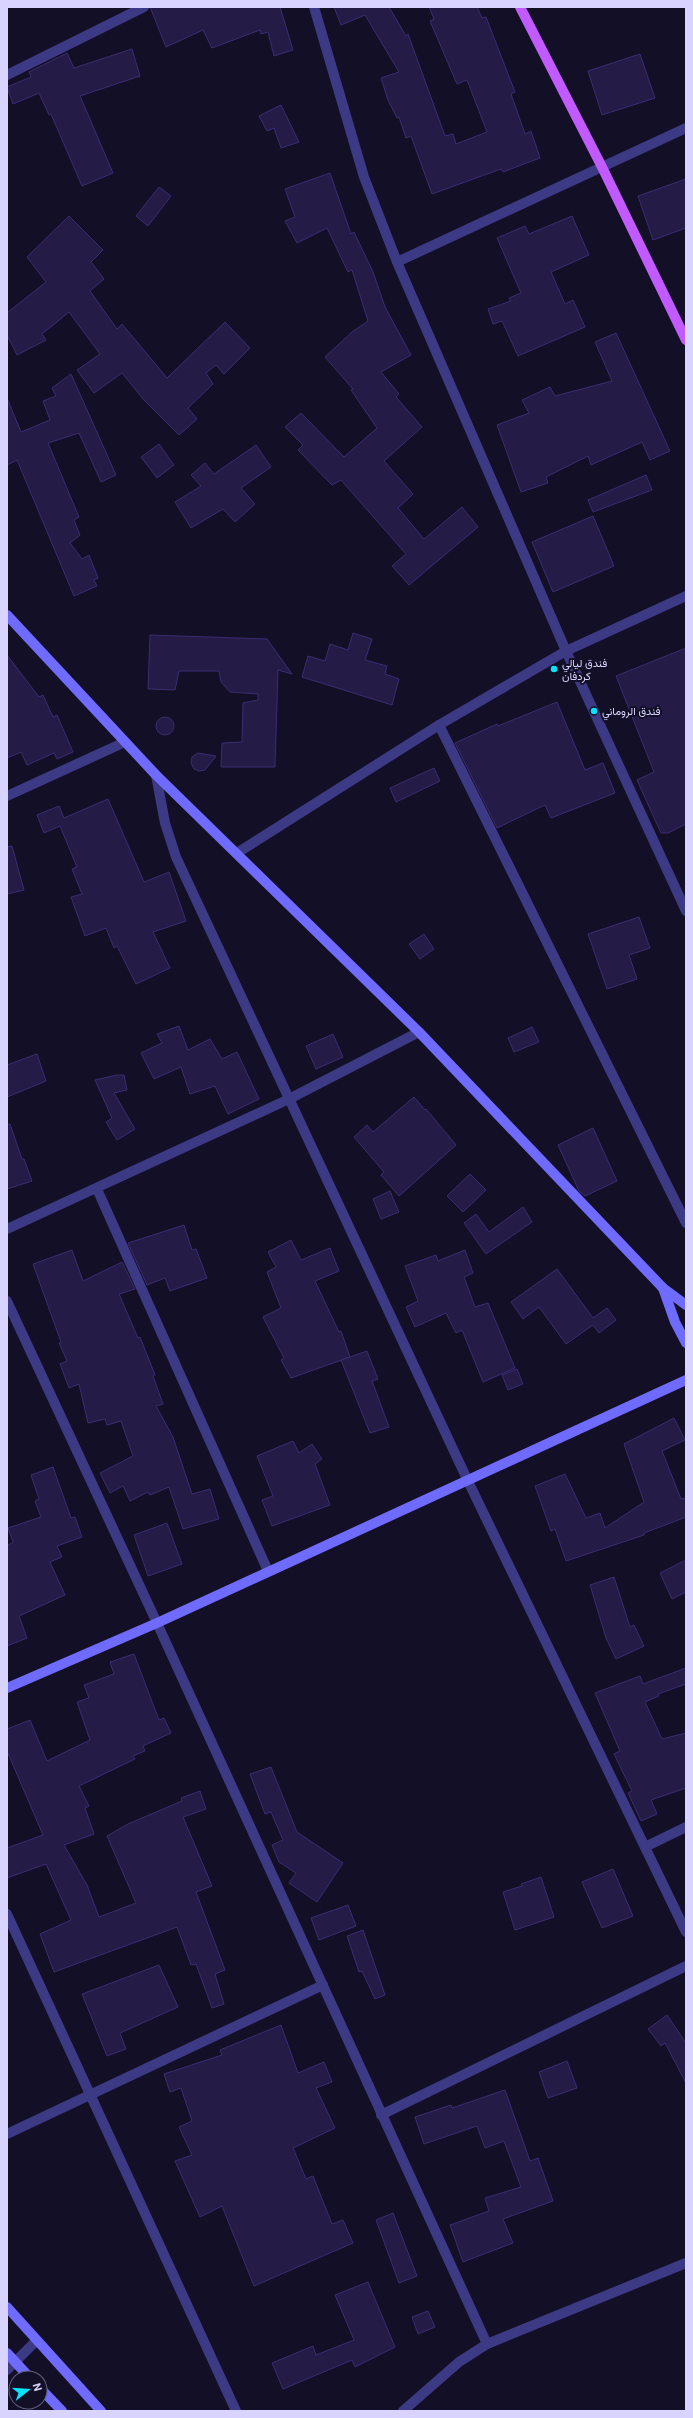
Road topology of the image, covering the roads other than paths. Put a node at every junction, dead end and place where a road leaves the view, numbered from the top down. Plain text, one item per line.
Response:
1 (144, 7) edge
2 (314, 7) edge
3 (520, 7) edge
4 (7, 74) edge
5 (686, 128) edge
6 (602, 167) junction
7 (397, 262) junction
8 (686, 340) edge
9 (686, 596) edge
10 (7, 615) edge
11 (566, 651) junction
12 (439, 726) junction
13 (125, 742) junction
14 (156, 775) junction
15 (7, 796) edge
16 (237, 853) junction
17 (686, 911) edge
18 (419, 1032) junction
19 (289, 1099) junction
20 (97, 1189) junction
21 (686, 1223) edge
22 (7, 1229) edge
23 (663, 1288) junction
24 (7, 1301) edge
25 (686, 1305) edge
26 (686, 1343) edge
27 (686, 1380) edge
28 (466, 1479) junction
29 (268, 1571) junction
30 (157, 1623) junction
31 (7, 1688) edge
32 (686, 1827) edge
33 (645, 1847) junction
34 (7, 1914) edge
35 (686, 1932) edge
36 (686, 1966) edge
37 (323, 1985) junction
38 (90, 2095) junction
39 (381, 2115) junction
40 (7, 2134) edge
41 (686, 2263) edge
42 (7, 2307) edge
43 (36, 2340) junction
44 (487, 2344) junction
45 (7, 2353) edge
46 (15, 2362) junction
47 (7, 2370) edge
48 (22, 2370) edge
49 (48, 2396) edge
50 (62, 2411) edge
51 (101, 2411) edge
52 (236, 2411) edge
53 (403, 2411) edge

1 - 4 street
2 - 7 street
3 - 6 main road
5 - 6 street
6 - 7 street
6 - 8 main road
7 - 11 street
9 - 11 street
10 - 13 street
11 - 12 street
11 - 17 street
12 - 16 street
12 - 21 street
13 - 14 street
13 - 15 street
14 - 16 street
14 - 19 street
16 - 18 street
18 - 19 street
18 - 23 street
19 - 20 street
19 - 28 street
20 - 22 street
20 - 29 street
23 - 25 street
23 - 26 street
24 - 30 street
27 - 28 street
28 - 29 street
28 - 33 street
29 - 30 street
30 - 31 street
30 - 37 street
32 - 33 street
33 - 35 street
34 - 38 street
36 - 39 street
37 - 38 street
37 - 39 street
38 - 40 street
38 - 52 street
39 - 44 street
41 - 44 street
42 - 43 street
43 - 46 street
43 - 51 street
44 - 53 street
45 - 46 street
46 - 47 street
46 - 48 street
49 - 50 street

